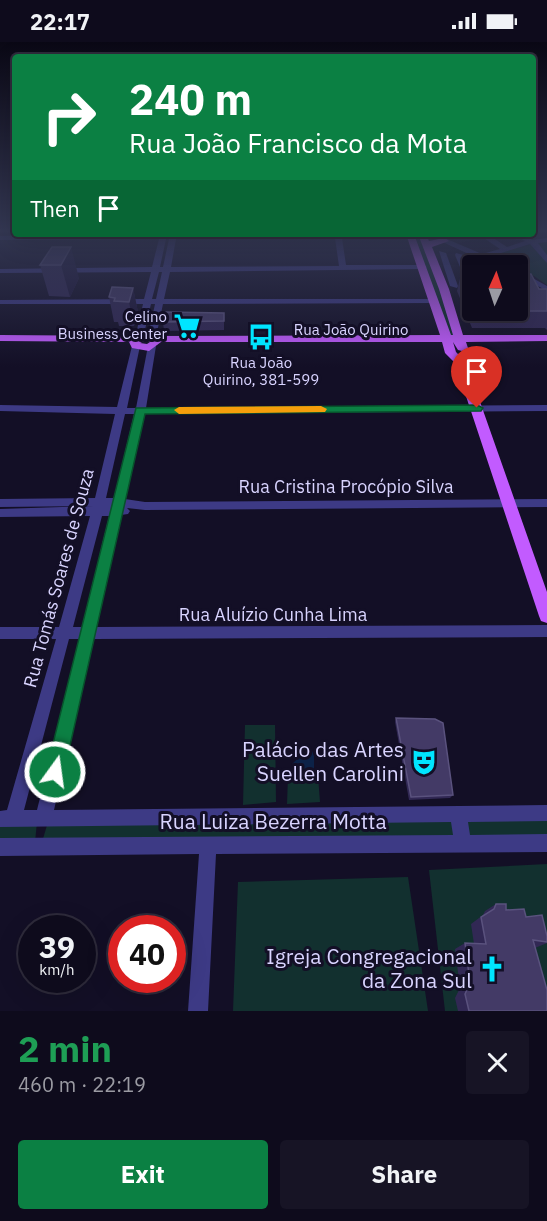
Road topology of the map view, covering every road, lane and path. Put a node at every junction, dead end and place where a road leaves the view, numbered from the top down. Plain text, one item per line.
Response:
1 (154, 276) edge
2 (165, 276) edge
3 (426, 276) edge
4 (440, 276) edge
5 (451, 276) edge
6 (528, 277) edge
7 (547, 277) edge
8 (536, 281) junction
9 (528, 284) edge
10 (443, 285) junction
11 (454, 285) junction
12 (462, 285) edge
13 (547, 289) edge
14 (434, 301) junction
15 (0, 302) edge
16 (148, 302) junction
17 (159, 302) junction
18 (455, 323) junction
19 (489, 338) junction
20 (547, 338) edge
21 (0, 339) edge
22 (136, 342) junction
23 (153, 342) junction
24 (448, 342) junction
25 (461, 342) junction
26 (0, 345) edge
27 (547, 345) edge
28 (460, 362) junction
29 (0, 408) edge
30 (477, 408) junction
31 (547, 408) edge
32 (121, 410) junction
33 (140, 411) junction
34 (547, 502) edge
35 (0, 503) edge
36 (510, 503) junction
37 (117, 507) junction
38 (98, 508) junction
39 (0, 513) edge
40 (547, 616) edge
41 (547, 632) edge
42 (0, 633) edge
43 (62, 634) junction
44 (89, 634) junction
45 (547, 813) edge
46 (458, 814) junction
47 (44, 818) junction
48 (6, 819) edge
49 (547, 843) edge
50 (463, 844) junction
51 (208, 845) junction
52 (0, 847) edge
53 (198, 1011) edge

1 - 16 street, Rua Tomás Soares de Souza
2 - 17 street, Rua Tomás Soares de Souza
3 - 14 main road
4 - 10 main road
5 - 11 street
6 - 8 street
7 - 8 street
8 - 9 street
8 - 13 street
10 - 11 street
10 - 18 main road
11 - 12 street
14 - 17 street
14 - 24 main road
15 - 16 street
16 - 17 street
16 - 22 street, Rua Tomás Soares de Souza
17 - 23 street, Rua Tomás Soares de Souza
18 - 19 main road
18 - 25 main road
19 - 20 main road, Rua João Quirino
19 - 25 main road, Rua João Quirino
21 - 22 main road
22 - 23 main road, Rua João Quirino
22 - 26 main road
22 - 32 street, Rua Tomás Soares de Souza
23 - 24 main road, Rua João Quirino
23 - 33 street, Rua Tomás Soares de Souza
24 - 25 main road, Rua João Quirino
24 - 28 main road
25 - 27 main road, Rua João Quirino
25 - 28 main road
28 - 30 main road
29 - 32 street
30 - 31 street
30 - 33 street
30 - 36 main road
32 - 33 street
32 - 38 street, Rua Tomás Soares de Souza
33 - 37 street, Rua Tomás Soares de Souza
34 - 36 street, Rua Cristina Procópio Silva
35 - 38 street, Rua Cristina Procópio Silva
36 - 37 street, Rua Cristina Procópio Silva
36 - 40 main road
37 - 38 street, Rua Cristina Procópio Silva
37 - 44 street, Rua Tomás Soares de Souza
38 - 39 street, Rua Cristina Procópio Silva
38 - 43 street, Rua Tomás Soares de Souza
41 - 44 street, Rua Aluízio Cunha Lima
42 - 43 street, Rua Aluízio Cunha Lima
43 - 44 street, Rua Aluízio Cunha Lima
43 - 48 street, Rua Tomás Soares de Souza
44 - 47 street, Rua Tomás Soares de Souza
45 - 46 street, Rua Luiza Bezerra Motta
46 - 47 street, Rua Luiza Bezerra Motta
46 - 50 street
47 - 48 street, Rua Luiza Bezerra Motta
49 - 50 street, Rua Luiza Bezerra Motta
50 - 51 street, Rua Luiza Bezerra Motta
51 - 52 street, Rua Luiza Bezerra Motta
51 - 53 street

